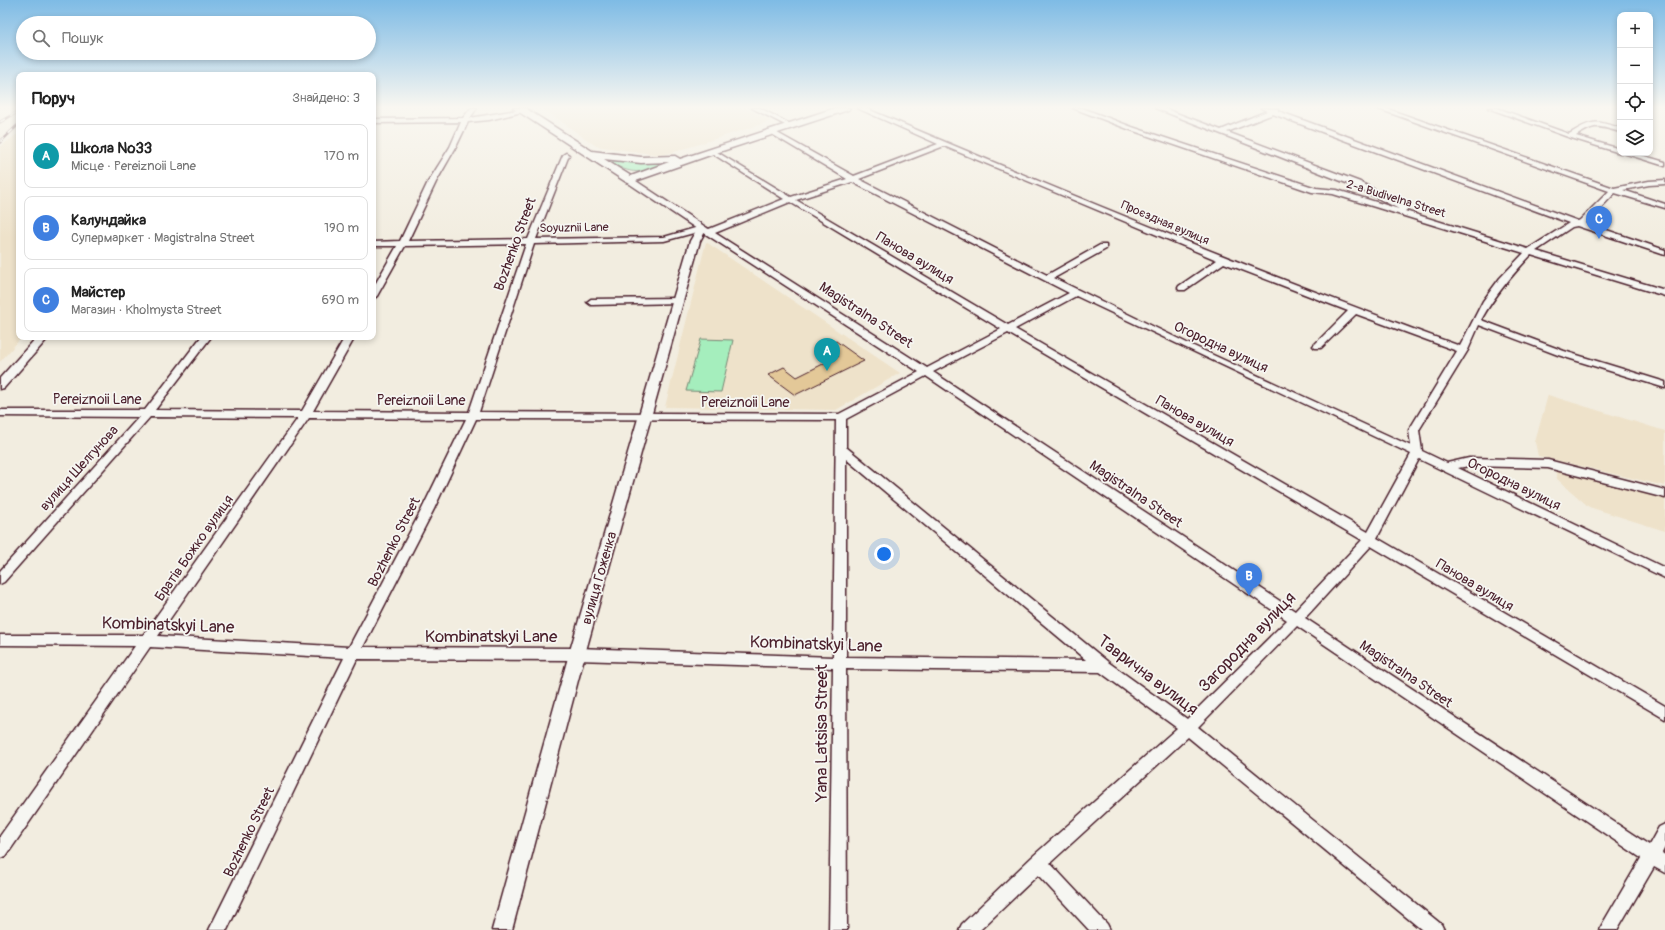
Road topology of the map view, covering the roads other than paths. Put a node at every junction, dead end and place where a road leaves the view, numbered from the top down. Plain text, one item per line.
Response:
1 (450, 151) edge
2 (711, 151) edge
3 (712, 151) edge
4 (805, 151) edge
5 (925, 151) edge
6 (962, 151) edge
7 (1200, 151) edge
8 (1272, 151) edge
9 (1383, 151) edge
10 (1503, 151) edge
11 (588, 153) joint
12 (566, 155) dead end
13 (1637, 156) edge
14 (692, 158) junction
15 (1665, 164) edge
16 (853, 179) junction
17 (630, 180) junction
18 (1665, 182) edge
19 (1614, 190) junction
20 (789, 200) junction
21 (1665, 206) edge
22 (1422, 220) junction
23 (1577, 222) junction
24 (706, 230) junction
25 (531, 241) junction
26 (403, 243) junction
27 (376, 244) edge
28 (1103, 247) dead end
29 (1529, 252) junction
30 (1665, 253) edge
31 (1222, 260) junction
32 (1048, 278) junction
33 (1182, 288) dead end
34 (376, 291) edge
35 (1076, 293) junction
36 (1665, 293) edge
37 (678, 301) junction
38 (591, 302) dead end
39 (1353, 311) junction
40 (1476, 321) junction
41 (1006, 328) junction
42 (40, 340) edge
43 (204, 340) edge
44 (348, 340) edge
45 (1318, 346) dead end
46 (1463, 350) junction
47 (925, 371) junction
48 (0, 385) edge
49 (1665, 385) edge
50 (0, 412) edge
51 (148, 413) junction
52 (306, 414) junction
53 (473, 414) junction
54 (645, 416) junction
55 (841, 417) junction
56 (840, 448) junction
57 (1417, 453) junction
58 (1445, 467) junction
59 (1665, 494) edge
60 (1370, 539) junction
61 (1665, 573) edge
62 (0, 579) edge
63 (1296, 618) junction
64 (0, 640) edge
65 (148, 641) junction
66 (353, 653) junction
67 (577, 654) junction
68 (840, 663) junction
69 (1103, 666) junction
70 (1665, 713) edge
71 (1188, 728) junction
72 (1665, 832) edge
73 (0, 850) edge
74 (1658, 860) edge
75 (1038, 863) junction
76 (218, 930) edge
77 (502, 930) edge
78 (838, 930) edge
79 (968, 930) edge
80 (1101, 930) edge
81 (1435, 930) edge
82 (1608, 930) edge

1 - 26 street
2 - 14 main road
3 - 20 street, Панова вулиця
4 - 16 street, Огородна вулиця
5 - 16 street, Soyuznii Lane
6 - 31 street, Проєздная вулиця
7 - 22 street, 2-a Budivelna Street
8 - 22 street
9 - 23 street
10 - 19 street
11 - 14 main road
11 - 17 main road, Magistralna Street
12 - 25 street, Bozhenko Street
13 - 15 street
14 - 17 main road
16 - 20 street, Soyuznii Lane
16 - 32 street, Огородна вулиця
17 - 24 street, Magistralna Street
18 - 19 street
19 - 21 street
19 - 23 street
20 - 24 street, Soyuznii Lane
20 - 41 street, Панова вулиця
22 - 29 street, 2-a Budivelna Street
23 - 29 street
23 - 30 street
24 - 25 street, Soyuznii Lane
24 - 37 street, вулиця Гоженка
24 - 47 street, Magistralna Street
25 - 26 street, Soyuznii Lane
25 - 53 street, Bozhenko Street
26 - 27 street, Soyuznii Lane
26 - 34 street
28 - 32 street
29 - 36 street, 2-a Budivelna Street
29 - 40 street
31 - 33 street
31 - 39 street, Проєздная вулиця
32 - 35 street, Огородна вулиця
35 - 41 street
35 - 57 street, Огородна вулиця
37 - 38 street
37 - 54 street, вулиця Гоженка
39 - 45 street
39 - 46 street, Проєздная вулиця
40 - 46 street
40 - 49 street
41 - 47 street
41 - 60 street, Панова вулиця
42 - 48 street
43 - 51 street, вулиця Шелгунова
44 - 52 street, Братів Божко вулиця
46 - 57 street
47 - 55 street
47 - 63 street, Magistralna Street
50 - 51 street, Pereiznoii Lane
51 - 52 street, Pereiznoii Lane
51 - 62 street, вулиця Шелгунова
52 - 53 street, Pereiznoii Lane
52 - 65 street, Братів Божко вулиця
53 - 54 street, Pereiznoii Lane
53 - 66 street, Bozhenko Street
54 - 55 street, Pereiznoii Lane
54 - 67 street, вулиця Гоженка
55 - 56 street, Yana Latsisa Street
56 - 68 street, Yana Latsisa Street
56 - 69 street, Таврична вулиця
57 - 58 street, Огородна вулиця
57 - 60 street, Загородна вулиця
58 - 59 street
58 - 61 street, Огородна вулиця
60 - 63 street, Загородна вулиця
60 - 70 street, Панова вулиця
63 - 71 street, Загородна вулиця
63 - 74 street, Magistralna Street
64 - 65 street, Kombinatskyi Lane
65 - 66 street, Kombinatskyi Lane
65 - 73 street, Братів Божко вулиця
66 - 67 street, Kombinatskyi Lane
66 - 76 street, Bozhenko Street
67 - 68 street, Kombinatskyi Lane
67 - 77 street, вулиця Гоженка
68 - 69 street, Kombinatskyi Lane
68 - 78 street, Yana Latsisa Street
69 - 71 street, Таврична вулиця
71 - 75 street, Загородна вулиця
71 - 81 street, Таврична вулиця
72 - 74 street
74 - 82 street
75 - 79 street, Загородна вулиця
75 - 80 street

